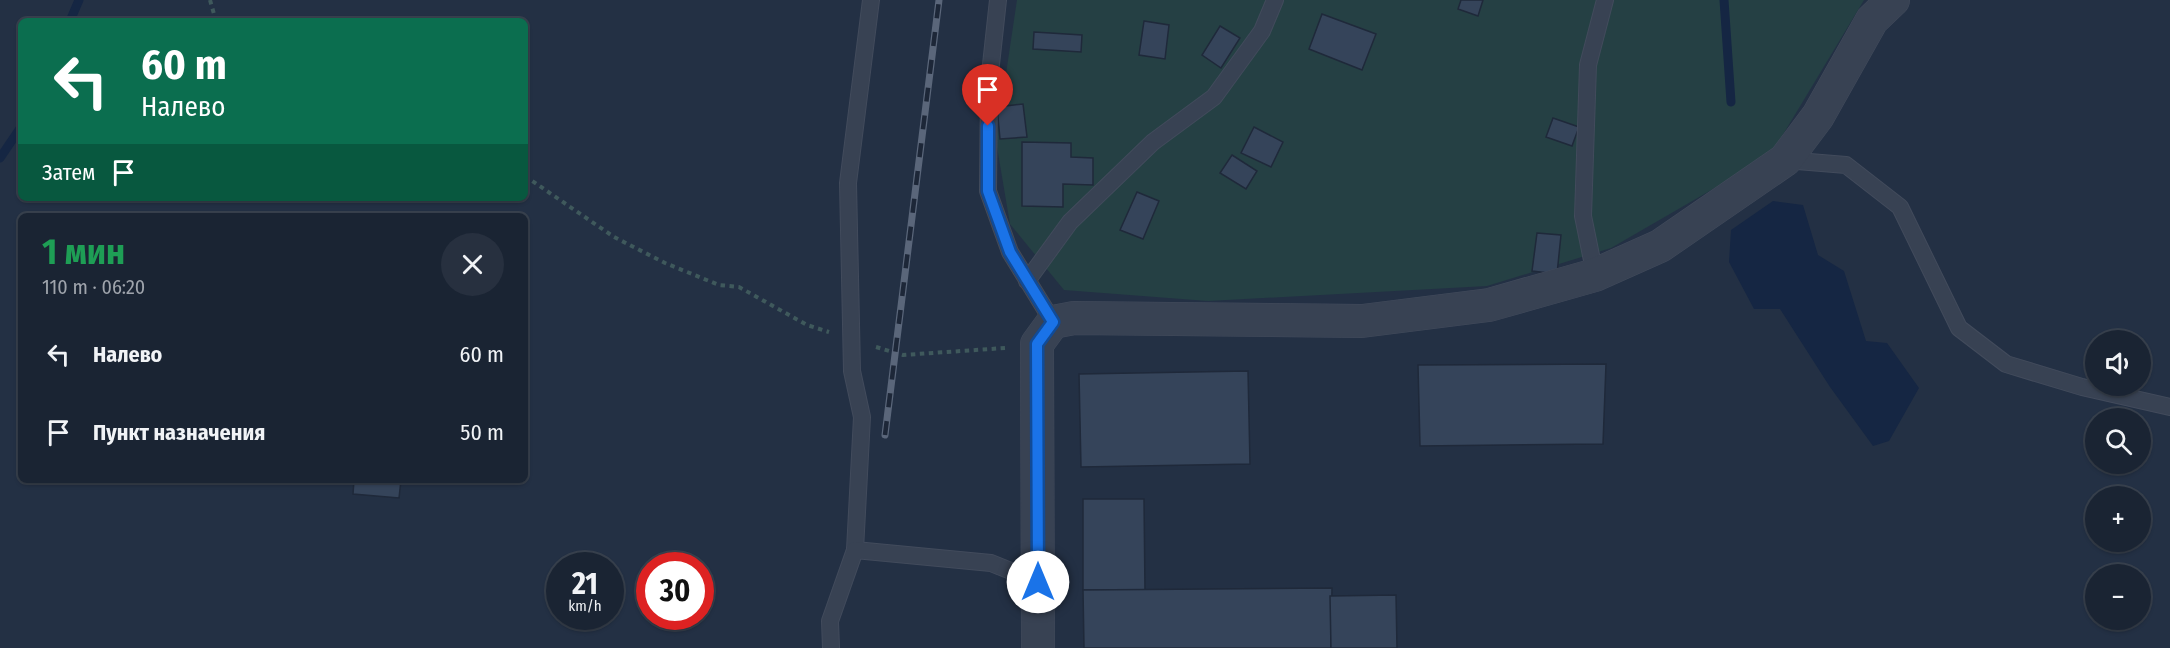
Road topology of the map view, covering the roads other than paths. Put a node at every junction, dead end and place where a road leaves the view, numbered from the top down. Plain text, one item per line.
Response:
1 (871, 0) edge
2 (999, 0) edge
3 (1275, 0) edge
4 (1605, 0) edge
5 (1893, 0) edge
6 (1785, 160) junction
7 (1595, 275) junction
8 (1027, 281) junction
9 (1045, 333) junction
10 (2170, 407) edge
11 (855, 550) junction
12 (1038, 582) junction
13 (831, 648) edge
14 (1038, 648) edge

1 - 11 lane
2 - 8 lane
3 - 8 lane
4 - 7 lane
5 - 6 street
6 - 7 street
6 - 10 lane
7 - 9 street
8 - 9 lane
9 - 12 street
11 - 12 lane
11 - 13 lane
12 - 14 street

